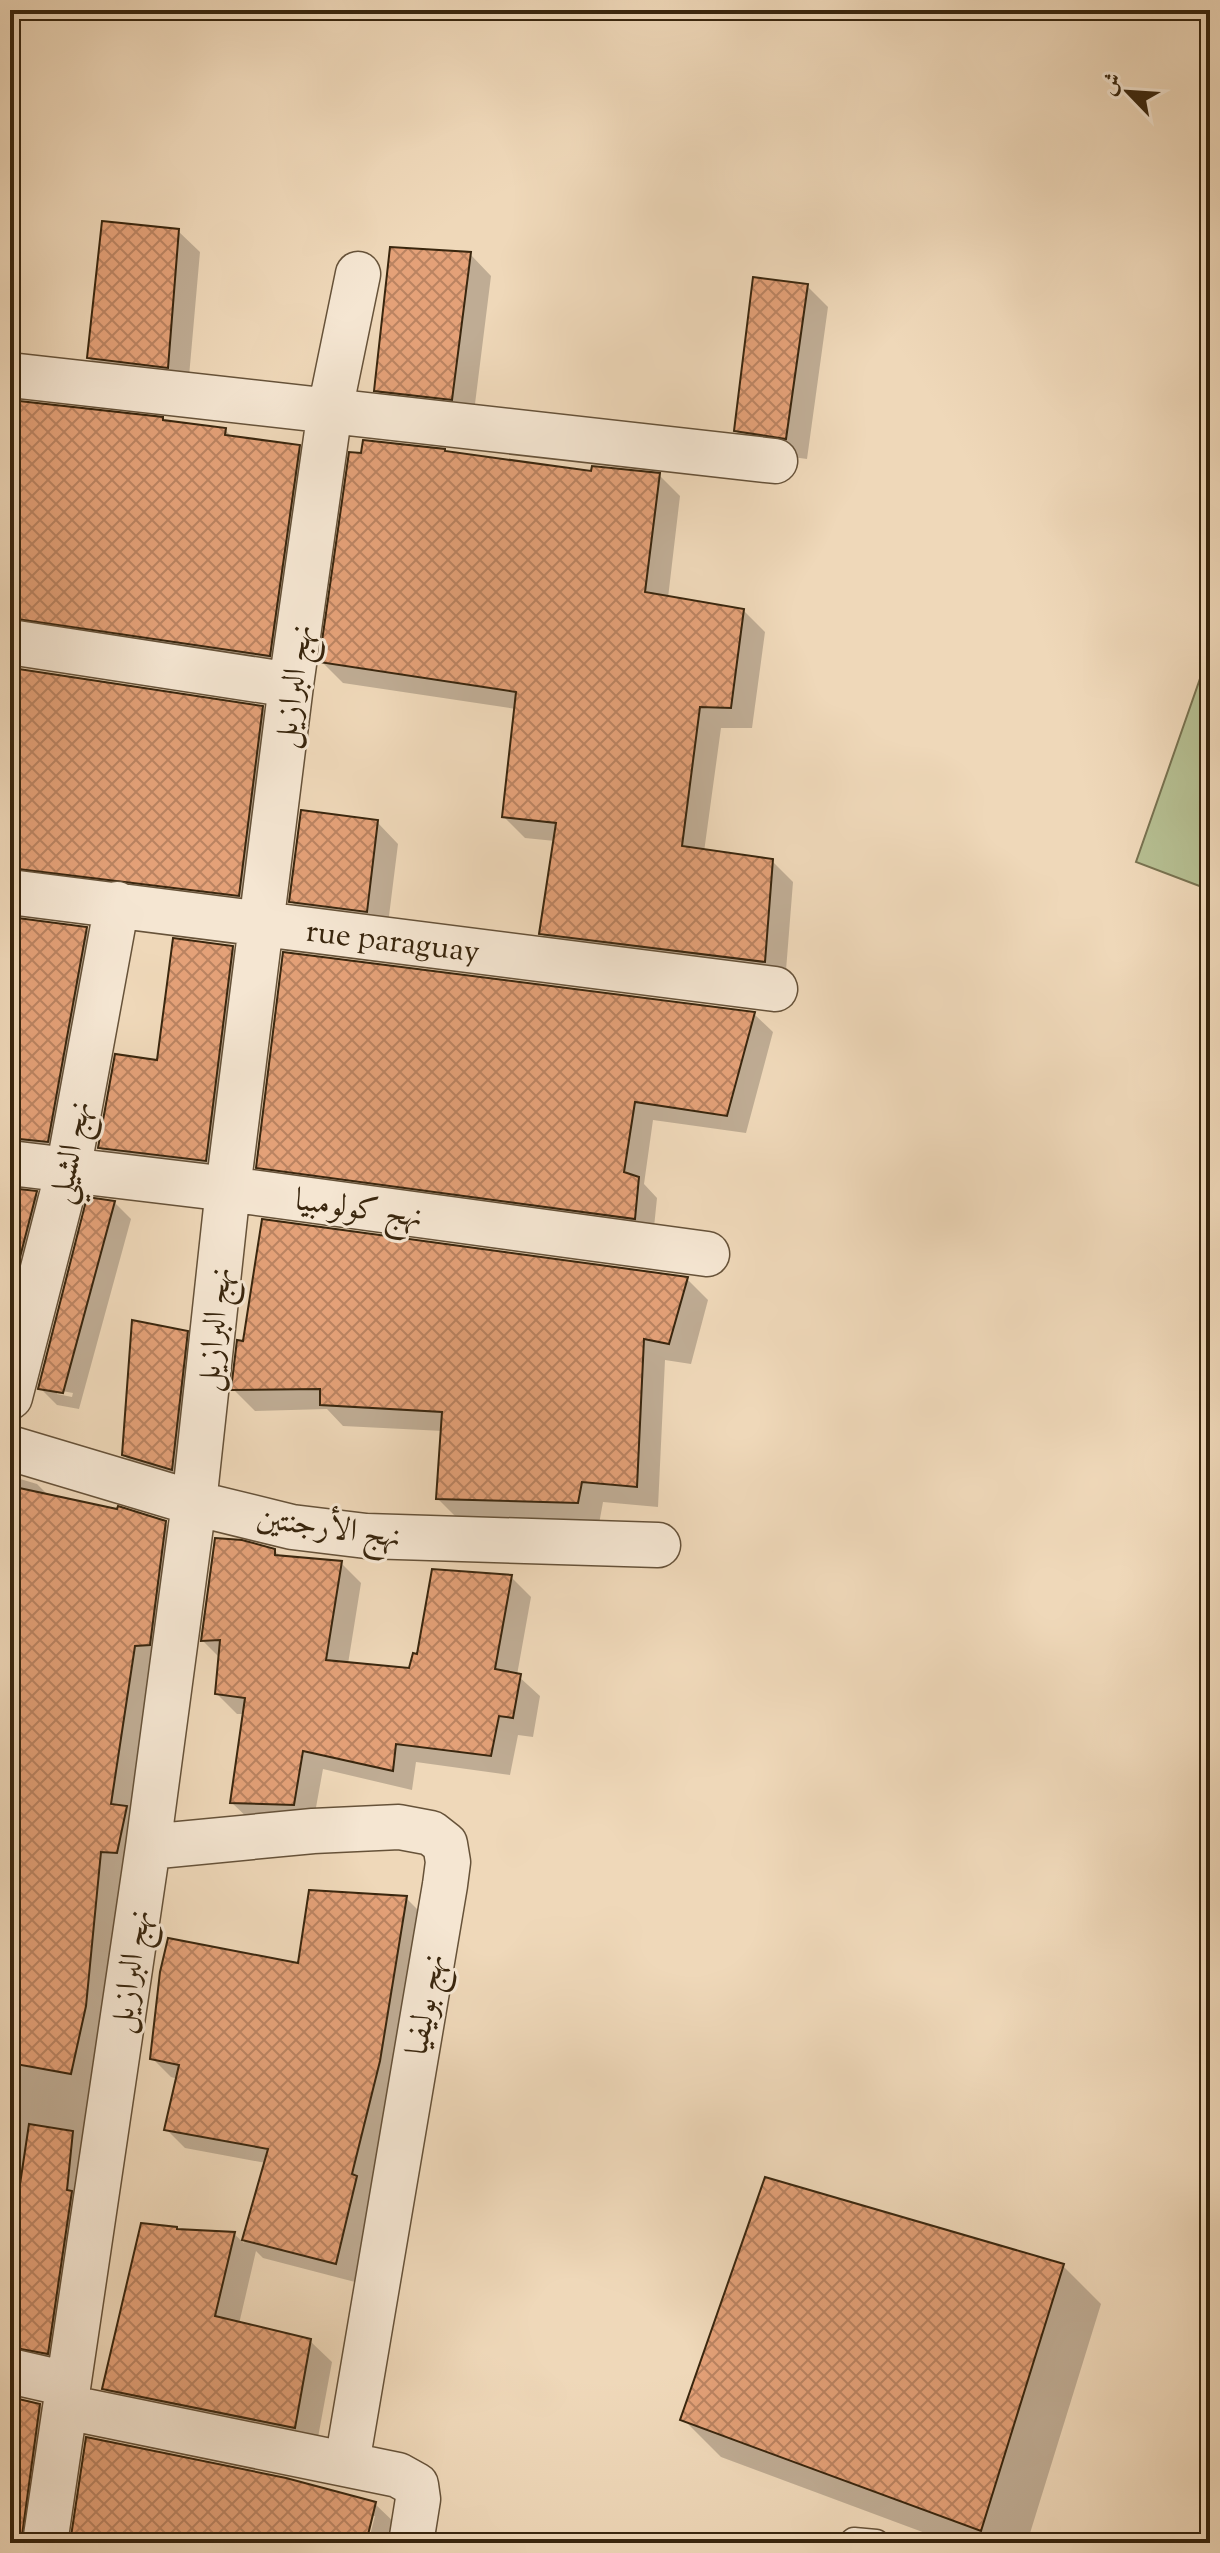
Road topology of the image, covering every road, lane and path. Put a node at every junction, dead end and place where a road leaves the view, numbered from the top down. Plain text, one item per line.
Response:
1 (358, 274) dead end
2 (10, 375) edge
3 (330, 410) junction
4 (775, 461) dead end
5 (10, 642) edge
6 (291, 685) junction
7 (10, 892) edge
8 (117, 904) junction
9 (262, 923) junction
10 (775, 989) dead end
11 (10, 1163) edge
12 (68, 1171) junction
13 (228, 1189) junction
14 (707, 1254) dead end
15 (10, 1397) edge
16 (10, 1448) edge
17 (194, 1503) junction
18 (658, 1545) dead end
19 (148, 1847) junction
20 (10, 2371) edge
21 (66, 2396) junction
22 (347, 2463) junction
23 (45, 2543) edge
24 (411, 2543) edge
25 (852, 2543) edge
26 (876, 2543) edge

1 - 3 street, نهج البرازيل
2 - 3 street
3 - 4 street
3 - 6 street, نهج البرازيل
5 - 6 street
6 - 9 street, نهج البرازيل
7 - 8 street, rue paraguay
8 - 9 street, rue paraguay
8 - 12 street, نهج الشيلي
9 - 10 street, rue paraguay
9 - 13 street, نهج البرازيل
11 - 12 street, نهج كولومبيا
12 - 13 street, نهج كولومبيا
12 - 15 street, نهج الشيلي
13 - 14 street, نهج كولومبيا
13 - 17 street, نهج البرازيل
16 - 17 street, نهج الأرجنتين
17 - 18 street, نهج الأرجنتين
17 - 19 street, نهج البرازيل
19 - 21 street, نهج البرازيل
19 - 22 street, نهج بوليفيا
20 - 21 street
21 - 22 street
21 - 23 street, نهج البرازيل
22 - 24 street
25 - 26 lane

